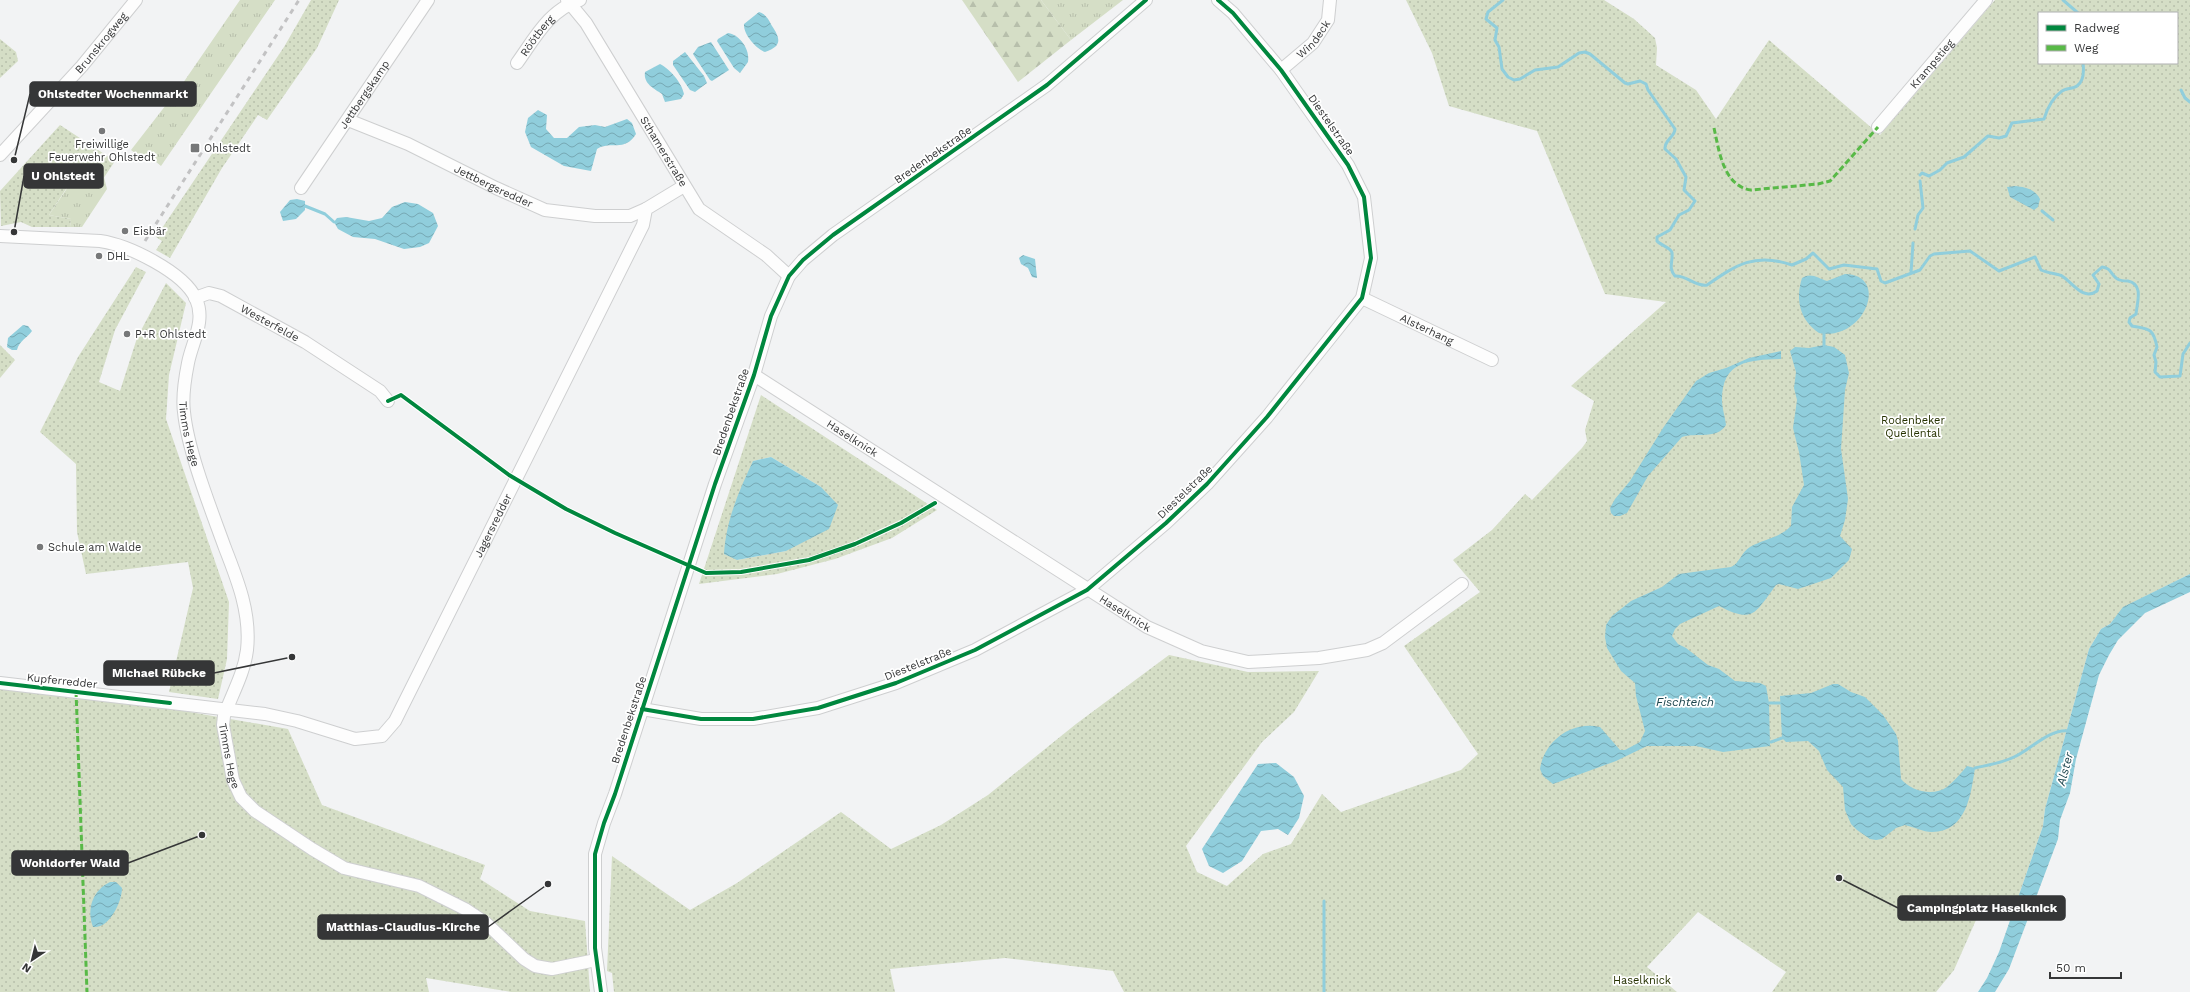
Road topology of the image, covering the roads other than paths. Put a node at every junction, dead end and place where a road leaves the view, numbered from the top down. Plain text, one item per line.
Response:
1 (136, 0) edge
2 (428, 0) edge
3 (1146, 0) edge
4 (1218, 0) edge
5 (1330, 0) edge
6 (1986, 0) edge
7 (573, 1) edge
8 (517, 63) dead end
9 (1281, 70) junction
10 (348, 120) junction
11 (1878, 127) dead end
12 (0, 155) edge
13 (684, 186) junction
14 (301, 188) dead end
15 (646, 209) junction
16 (0, 236) edge
17 (789, 276) junction
18 (196, 298) junction
19 (1362, 298) junction
20 (1492, 360) dead end
21 (754, 375) junction
22 (388, 401) dead end
23 (1462, 584) dead end
24 (1088, 590) junction
25 (0, 683) edge
26 (226, 709) junction
27 (642, 709) junction
28 (596, 960) junction
29 (601, 992) edge

1 - 12 street, Brunskrogweg
2 - 10 street, Jettbergskamp
3 - 17 street, Bredenbekstraße
4 - 9 street, Diestelstraße
5 - 9 street, Windeck
6 - 11 street, Krampstieg
7 - 8 street, Röötberg
7 - 13 street, Sthamerstraße
9 - 19 street, Diestelstraße
10 - 14 street, Jettbergskamp
10 - 15 street, Jettbergsredder
13 - 15 street
13 - 17 street, Sthamerstraße
15 - 26 street, Jagersredder
16 - 18 street
17 - 21 street, Bredenbekstraße
18 - 22 street, Westerfelde
18 - 26 street, Timms Hege
19 - 20 street, Alsterhang
19 - 24 street, Diestelstraße
21 - 24 street, Haselknick
21 - 27 street, Bredenbekstraße
23 - 24 street, Haselknick
24 - 27 street, Diestelstraße
25 - 26 street, Kupferredder
26 - 28 street, Timms Hege
27 - 28 street, Bredenbekstraße
28 - 29 street, Bredenbekstraße

